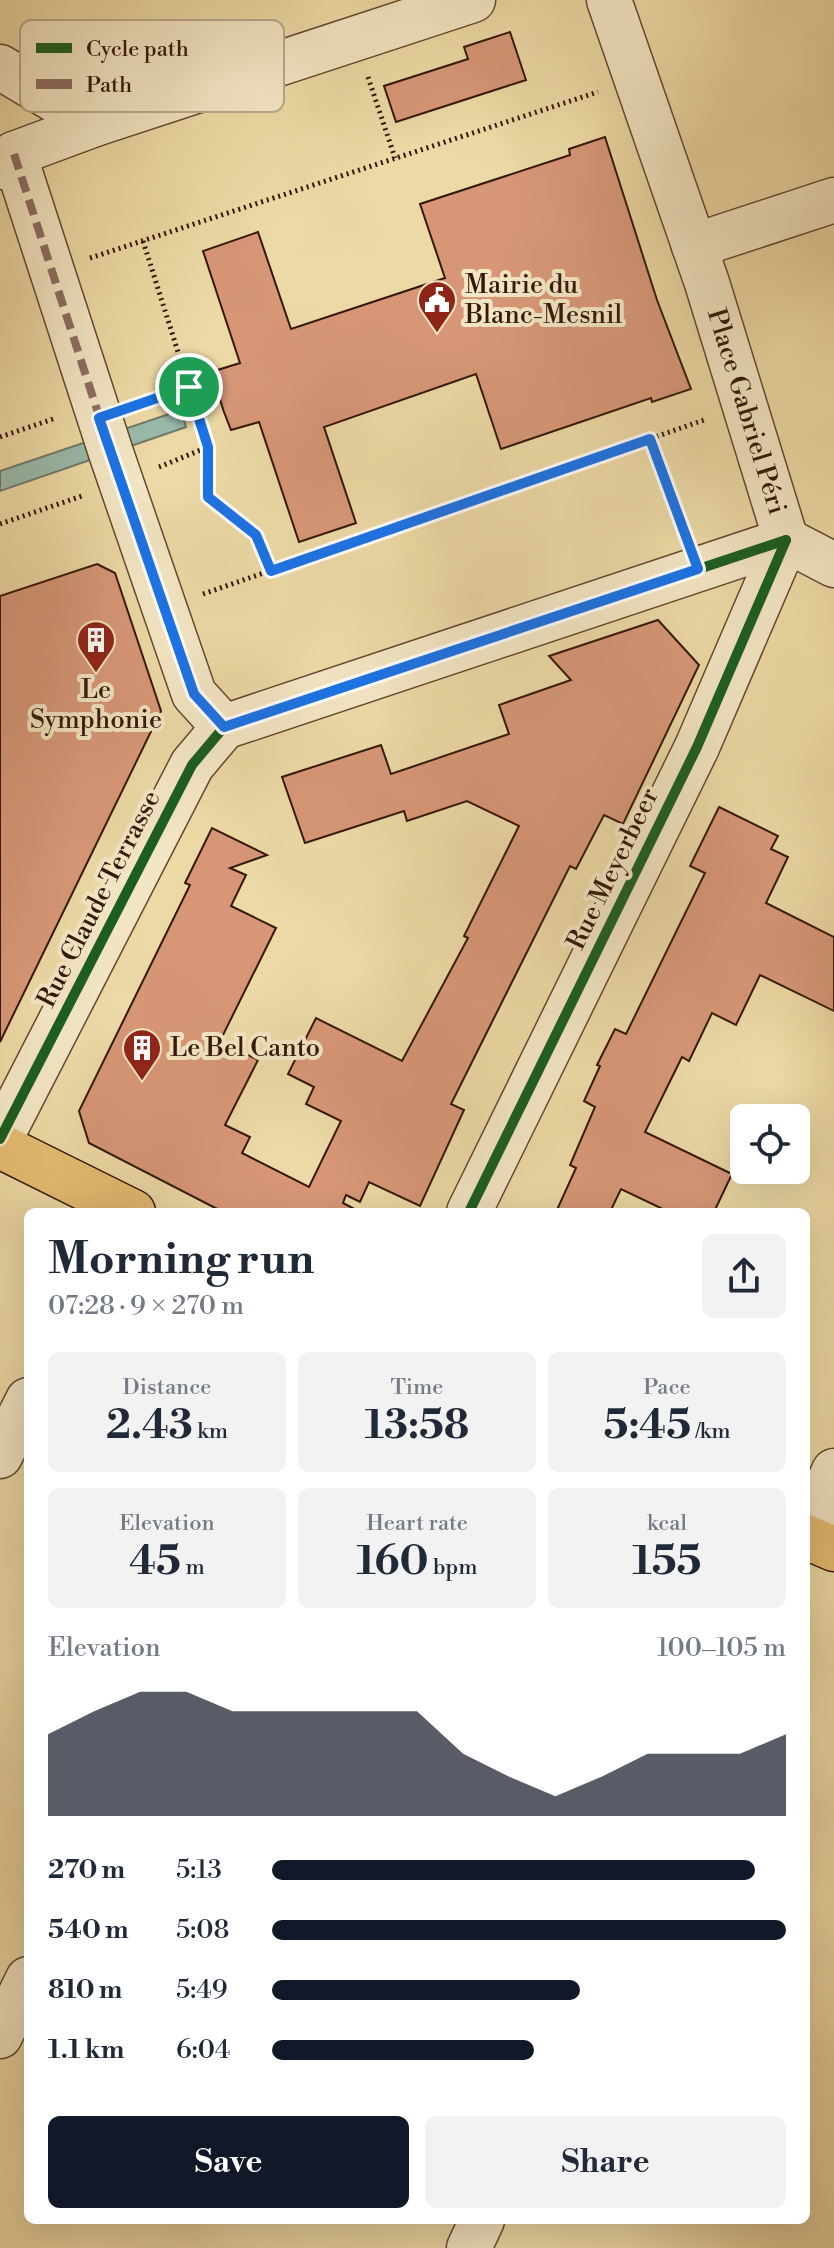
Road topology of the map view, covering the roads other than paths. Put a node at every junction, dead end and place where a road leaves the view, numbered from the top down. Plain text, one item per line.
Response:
1 (473, 0) edge
2 (609, 0) edge
3 (284, 61) edge
4 (0, 67) edge
5 (20, 79) edge
6 (75, 112) edge
7 (131, 112) edge
8 (95, 124) junction
9 (5, 155) edge
10 (834, 200) edge
11 (694, 246) junction
12 (786, 540) junction
13 (834, 565) edge
14 (224, 727) junction
15 (0, 1139) edge
16 (0, 1146) edge
17 (121, 1208) edge
18 (471, 1208) edge
19 (24, 1408) edge
20 (0, 1456) edge
21 (834, 1471) edge
22 (810, 1526) edge
23 (810, 1537) edge
24 (834, 1549) edge
25 (24, 1987) edge
26 (0, 2036) edge
27 (480, 2224) edge
28 (469, 2248) edge

1 - 3 street
2 - 11 street, Place Gabriel Péri
4 - 5 street
6 - 8 street
7 - 8 street
8 - 9 street
9 - 14 street
10 - 11 street
11 - 12 street, Place Gabriel Péri
12 - 13 street
12 - 14 street, Place Gabriel Péri
12 - 18 street, Rue Meyerbeer
14 - 15 street, Rue Claude Terrasse
16 - 17 main road
19 - 20 street
21 - 22 street
23 - 24 main road
25 - 26 street
27 - 28 street

